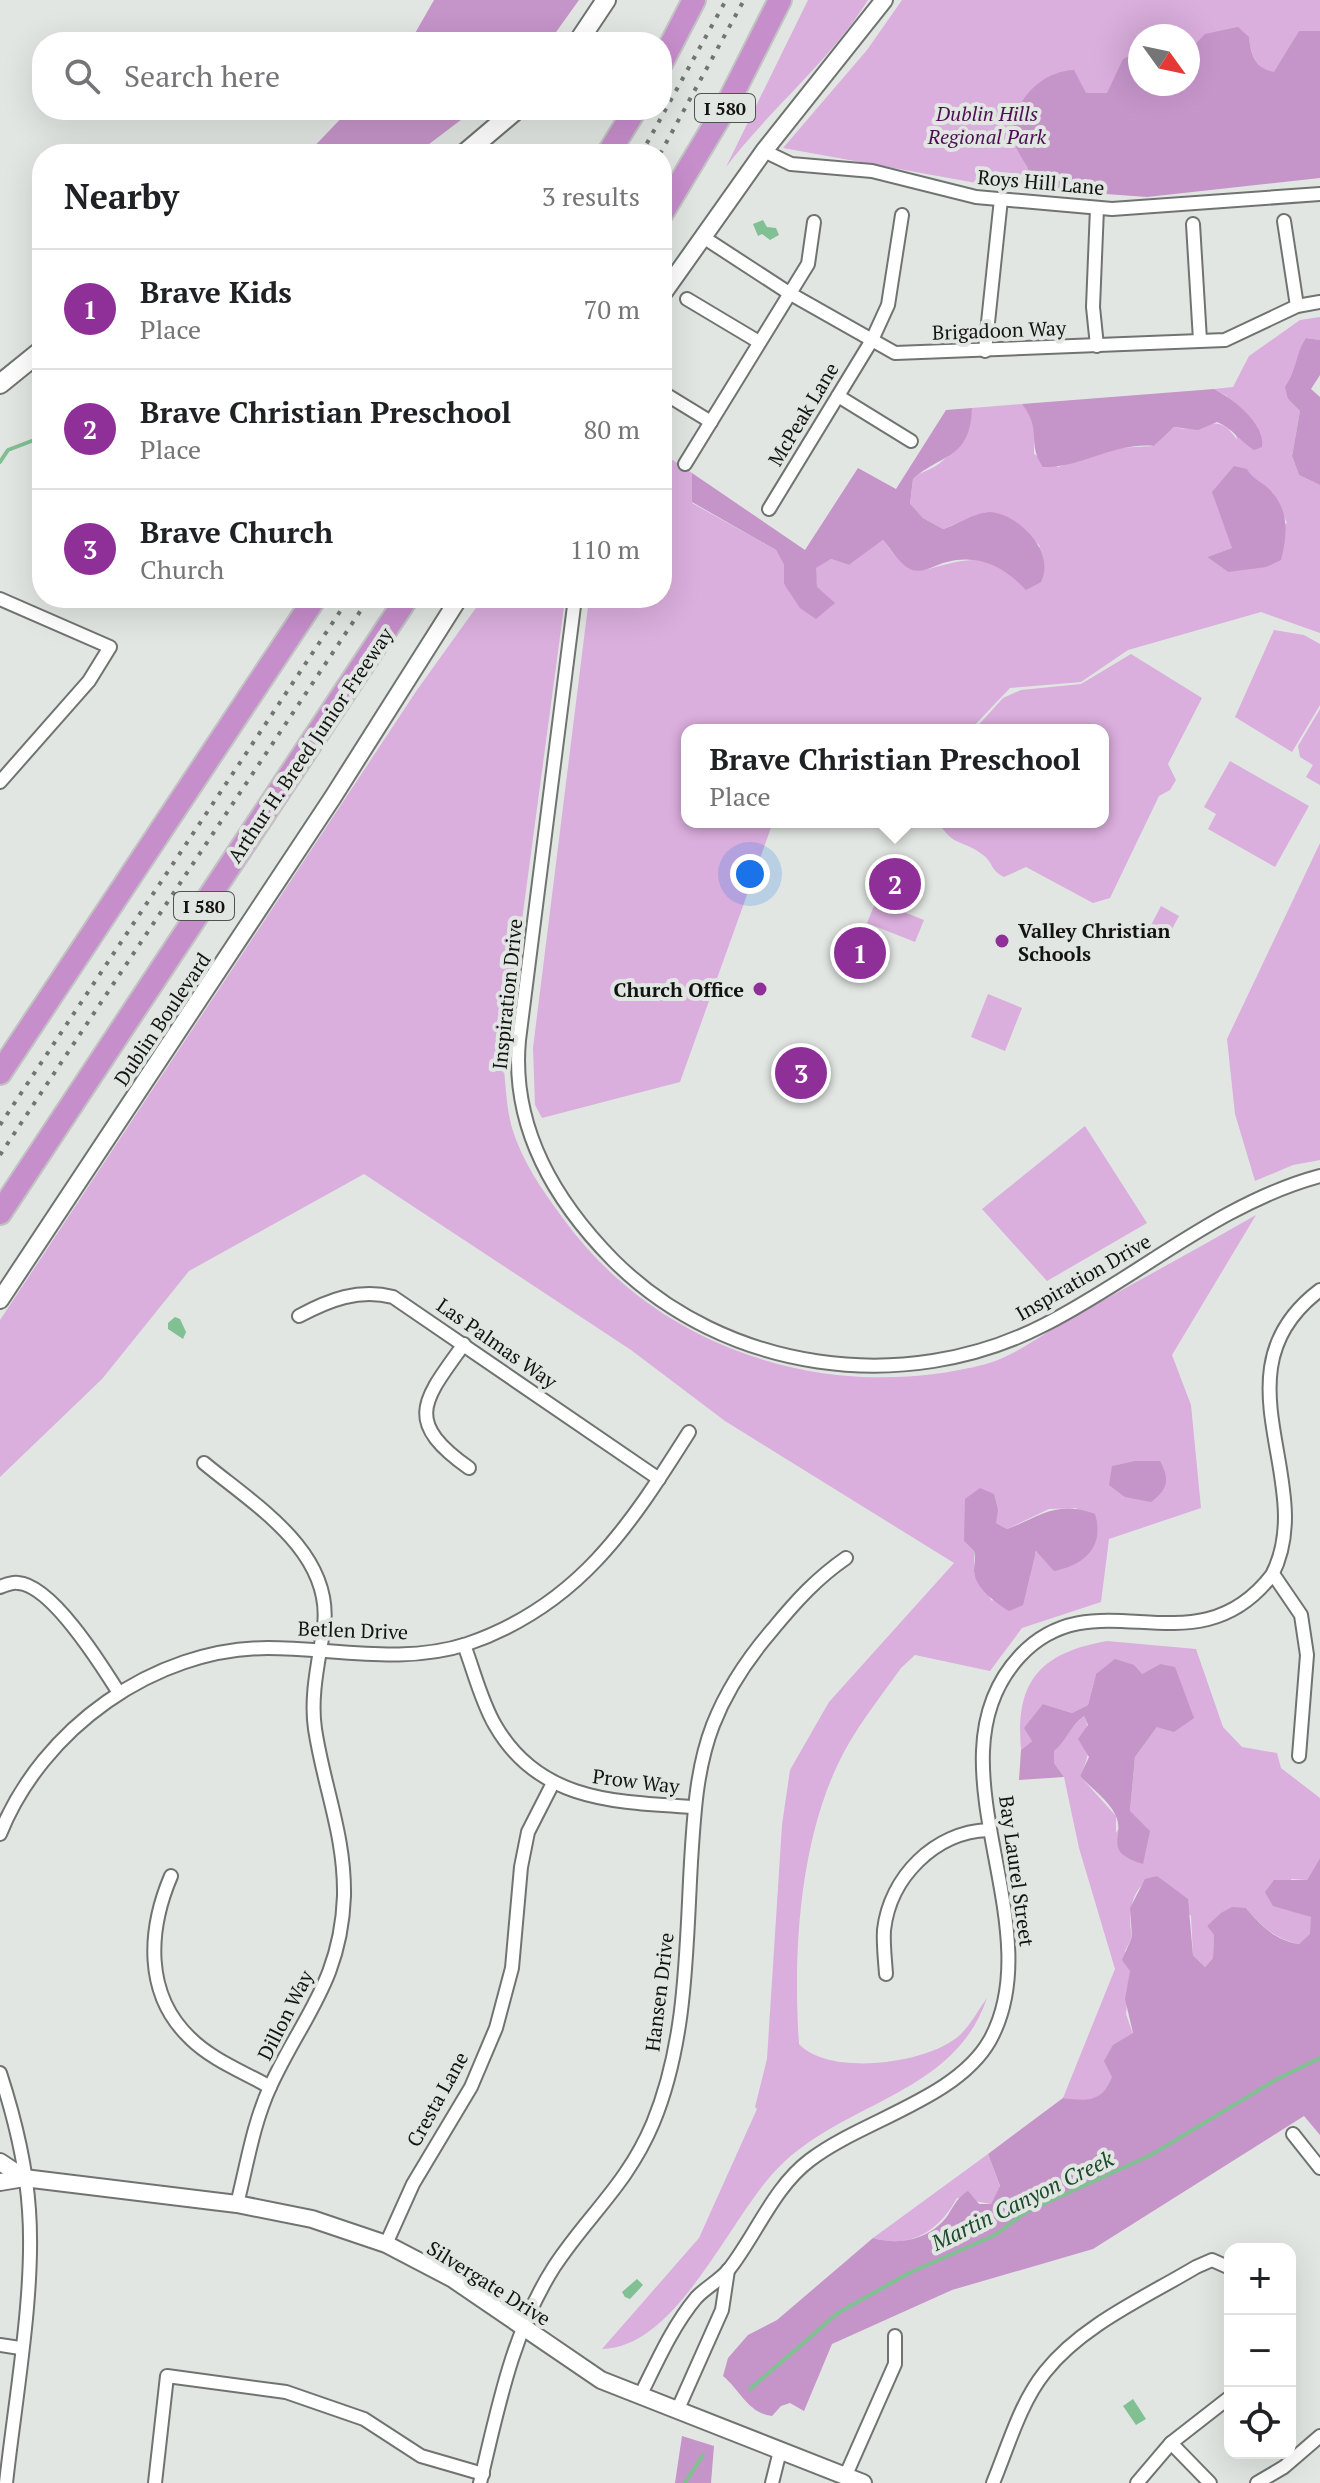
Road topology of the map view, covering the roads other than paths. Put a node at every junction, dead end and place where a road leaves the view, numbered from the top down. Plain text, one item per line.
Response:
1 (606, 0) edge
2 (694, 0) edge
3 (780, 0) edge
4 (884, 0) edge
5 (585, 32) edge
6 (672, 43) edge
7 (504, 120) edge
8 (629, 120) edge
9 (476, 144) edge
10 (614, 144) edge
11 (764, 151) junction
12 (1320, 194) edge
13 (672, 196) edge
14 (1001, 199) junction
15 (1097, 208) junction
16 (902, 215) dead end
17 (1284, 221) dead end
18 (814, 222) dead end
19 (1193, 224) dead end
20 (703, 237) junction
21 (672, 281) edge
22 (789, 293) junction
23 (687, 299) dead end
24 (1320, 302) edge
25 (1297, 306) junction
26 (872, 340) junction
27 (1200, 340) junction
28 (759, 342) junction
29 (1097, 346) junction
30 (985, 351) junction
31 (32, 358) edge
32 (0, 384) edge
33 (838, 396) junction
34 (672, 398) edge
35 (711, 422) junction
36 (911, 441) dead end
37 (685, 464) dead end
38 (769, 509) dead end
39 (0, 599) edge
40 (308, 608) edge
41 (400, 608) edge
42 (453, 608) edge
43 (574, 608) edge
44 (0, 782) edge
45 (0, 1073) edge
46 (1320, 1176) edge
47 (0, 1213) edge
48 (1320, 1290) edge
49 (0, 1300) edge
50 (299, 1316) dead end
51 (464, 1344) junction
52 (689, 1432) dead end
53 (204, 1463) dead end
54 (469, 1468) dead end
55 (659, 1479) junction
56 (846, 1558) dead end
57 (1273, 1574) junction
58 (0, 1587) edge
59 (464, 1645) junction
60 (319, 1651) junction
61 (119, 1693) junction
62 (1299, 1756) dead end
63 (553, 1783) junction
64 (694, 1807) junction
65 (988, 1830) junction
66 (0, 1834) edge
67 (171, 1876) dead end
68 (886, 1974) dead end
69 (0, 2073) edge
70 (270, 2087) junction
71 (1293, 2134) dead end
72 (0, 2162) edge
73 (1320, 2168) edge
74 (24, 2178) junction
75 (0, 2182) edge
76 (237, 2204) junction
77 (386, 2244) junction
78 (1224, 2265) edge
79 (728, 2270) junction
80 (523, 2328) junction
81 (895, 2336) dead end
82 (0, 2345) edge
83 (20, 2348) junction
84 (640, 2396) junction
85 (1224, 2402) edge
86 (677, 2411) junction
87 (1320, 2436) edge
88 (1171, 2443) junction
89 (780, 2451) junction
90 (845, 2477) junction
91 (482, 2478) edge
92 (6, 2483) edge
93 (155, 2483) edge
94 (772, 2483) edge
95 (863, 2483) edge
96 (993, 2483) edge
97 (1137, 2483) edge
98 (1210, 2483) edge
99 (1257, 2483) edge

1 - 5 main road
2 - 6 highway
3 - 13 highway, I 580
4 - 11 street
7 - 9 main road
8 - 10 highway
11 - 14 street, Roys Hill Lane
11 - 20 street
12 - 15 street, Roys Hill Lane
14 - 15 street, Roys Hill Lane
14 - 30 street
15 - 29 street
16 - 26 street, McPeak Lane
17 - 25 street
18 - 22 street
19 - 27 street
20 - 21 street
20 - 22 street, Brigadoon Way
22 - 26 street, Brigadoon Way
22 - 28 street
23 - 28 street
24 - 25 street, Brigadoon Way
25 - 27 street, Brigadoon Way
26 - 30 street, Brigadoon Way
26 - 33 street, McPeak Lane
27 - 29 street, Brigadoon Way
28 - 35 street
29 - 30 street, Brigadoon Way
31 - 32 main road
33 - 36 street
33 - 38 street, McPeak Lane
34 - 35 street
35 - 37 street
39 - 44 street
40 - 45 highway
41 - 47 highway, Arthur H. Breed Junior Freeway / I 580
42 - 49 street, Dublin Boulevard
43 - 46 street, Inspiration Drive
48 - 57 street, Bay Laurel Street
50 - 51 street, Las Palmas Way
51 - 54 street
51 - 55 street, Las Palmas Way
52 - 55 street, Betlen Drive
53 - 60 street, Dillon Way
55 - 59 street, Betlen Drive
56 - 64 street, Hansen Drive
57 - 62 street
57 - 65 street, Bay Laurel Street
58 - 61 street
59 - 60 street, Betlen Drive
59 - 63 street, Prow Way
60 - 61 street, Betlen Drive
60 - 70 street, Dillon Way
61 - 66 street, Betlen Drive
63 - 64 street, Prow Way
63 - 77 street, Cresta Lane
64 - 80 street, Hansen Drive
65 - 68 street
65 - 79 street, Bay Laurel Street
67 - 70 street
69 - 74 street
70 - 76 street, Dillon Way
71 - 73 street
72 - 74 street, Silvergate Drive
74 - 75 street, Silvergate Drive
74 - 76 street, Silvergate Drive
74 - 83 street
76 - 77 street, Silvergate Drive
77 - 80 street, Silvergate Drive
78 - 96 street
79 - 84 street, Bay Laurel Street
79 - 86 street, Bay Laurel Street
80 - 84 street, Silvergate Drive
80 - 91 street, Hansen Drive
81 - 90 street
82 - 83 street
83 - 92 street
84 - 86 street, Silvergate Drive
85 - 88 street
86 - 89 street, Silvergate Drive
87 - 99 street
88 - 97 street
88 - 98 street
89 - 90 street, Silvergate Drive
89 - 94 street
90 - 95 street, Silvergate Drive
91 - 93 street

